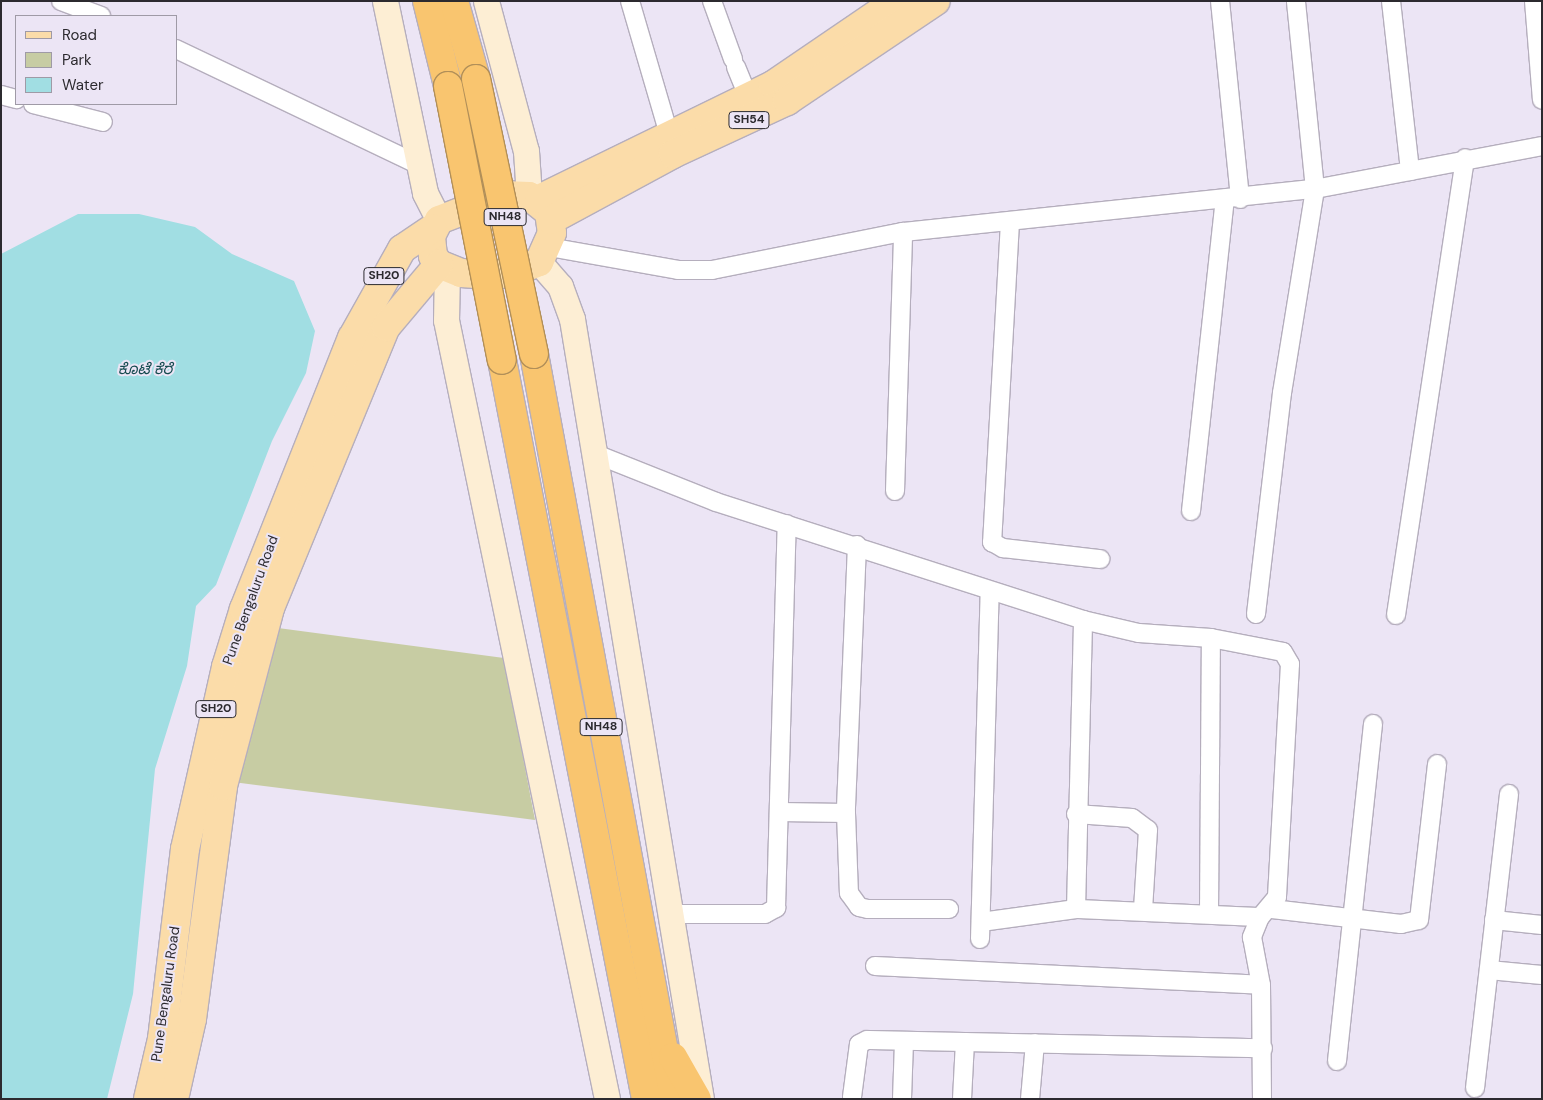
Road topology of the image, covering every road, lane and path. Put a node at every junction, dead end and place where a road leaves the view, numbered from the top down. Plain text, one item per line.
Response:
1 (61, 1) edge
2 (386, 1) edge
3 (427, 1) edge
4 (454, 1) edge
5 (486, 1) edge
6 (630, 1) edge
7 (712, 1) edge
8 (896, 1) edge
9 (936, 1) edge
10 (1220, 1) edge
11 (1296, 1) edge
12 (1391, 1) edge
13 (1534, 1) edge
14 (98, 15) edge
15 (868, 35) junction
16 (178, 50) edge
17 (1, 95) edge
18 (15, 99) edge
19 (1542, 100) edge
20 (37, 105) edge
21 (753, 107) junction
22 (103, 122) dead end
23 (669, 134) junction
24 (1542, 146) edge
25 (1465, 158) junction
26 (419, 165) junction
27 (1410, 171) junction
28 (1315, 189) junction
29 (1232, 199) junction
30 (540, 205) junction
31 (1010, 222) junction
32 (436, 224) junction
33 (903, 232) junction
34 (544, 254) junction
35 (443, 267) junction
36 (593, 453) junction
37 (895, 492) dead end
38 (1191, 511) dead end
39 (787, 524) junction
40 (857, 545) junction
41 (1100, 559) dead end
42 (990, 591) junction
43 (1256, 614) dead end
44 (1396, 615) dead end
45 (1083, 620) junction
46 (1211, 638) junction
47 (1372, 724) dead end
48 (1437, 764) dead end
49 (1509, 794) dead end
50 (780, 812) junction
51 (846, 812) junction
52 (1076, 814) junction
53 (949, 908) dead end
54 (1076, 909) junction
55 (1143, 909) junction
56 (1266, 913) junction
57 (674, 914) junction
58 (1209, 914) junction
59 (1352, 918) junction
60 (1494, 920) junction
61 (1542, 925) edge
62 (875, 966) dead end
63 (1489, 970) junction
64 (1542, 975) edge
65 (1260, 984) junction
66 (662, 1038) junction
67 (904, 1041) junction
68 (965, 1042) junction
69 (1035, 1044) junction
70 (1263, 1048) junction
71 (1337, 1060) dead end
72 (1475, 1088) dead end
73 (852, 1096) dead end
74 (148, 1099) edge
75 (174, 1099) edge
76 (607, 1099) edge
77 (646, 1099) edge
78 (673, 1099) edge
79 (696, 1099) edge
80 (701, 1099) edge
81 (902, 1099) edge
82 (962, 1099) edge
83 (1030, 1099) edge
84 (1262, 1099) edge

1 - 14 street
2 - 26 street
3 - 77 highway, NH48, bridge
4 - 66 highway, NH48, bridge
5 - 30 street
6 - 23 street
7 - 21 street
8 - 15 main road, SH54
9 - 15 main road, SH54
10 - 29 street
11 - 28 street
12 - 27 street
13 - 19 street
15 - 21 main road, SH54
16 - 26 street
17 - 18 street
20 - 22 street
21 - 23 main road, SH54
21 - 30 main road, SH54
23 - 30 main road, SH54
24 - 25 street
25 - 27 street
25 - 44 street
26 - 32 street
27 - 28 street
28 - 29 street
28 - 43 street
29 - 31 street
29 - 38 street
30 - 32 main road, Pune Bengaluru Road
30 - 34 main road
31 - 33 street
31 - 41 street
32 - 35 main road
32 - 74 main road, Pune Bengaluru Road / SH20
33 - 34 street
33 - 37 street
34 - 35 main road
34 - 36 street
35 - 75 main road, Pune Bengaluru Road / SH20
35 - 76 street
36 - 39 street
36 - 57 street
39 - 40 street
39 - 50 street
40 - 42 street
40 - 51 street
42 - 45 street
42 - 54 street
45 - 46 street
45 - 52 street
46 - 56 street
46 - 58 street
47 - 59 street
48 - 59 street
49 - 60 street
50 - 51 street
50 - 57 street
51 - 53 street
52 - 54 street
52 - 55 street
54 - 55 street
55 - 58 street
56 - 58 street
56 - 59 street
56 - 65 street
57 - 80 street
59 - 71 street
60 - 61 street
60 - 63 street
62 - 65 street
63 - 64 street
63 - 72 street
65 - 70 street
66 - 78 highway, NH48
66 - 79 highway
67 - 68 street
67 - 73 street
67 - 81 street
68 - 69 street
68 - 82 street
69 - 70 street
69 - 83 street
70 - 84 street

